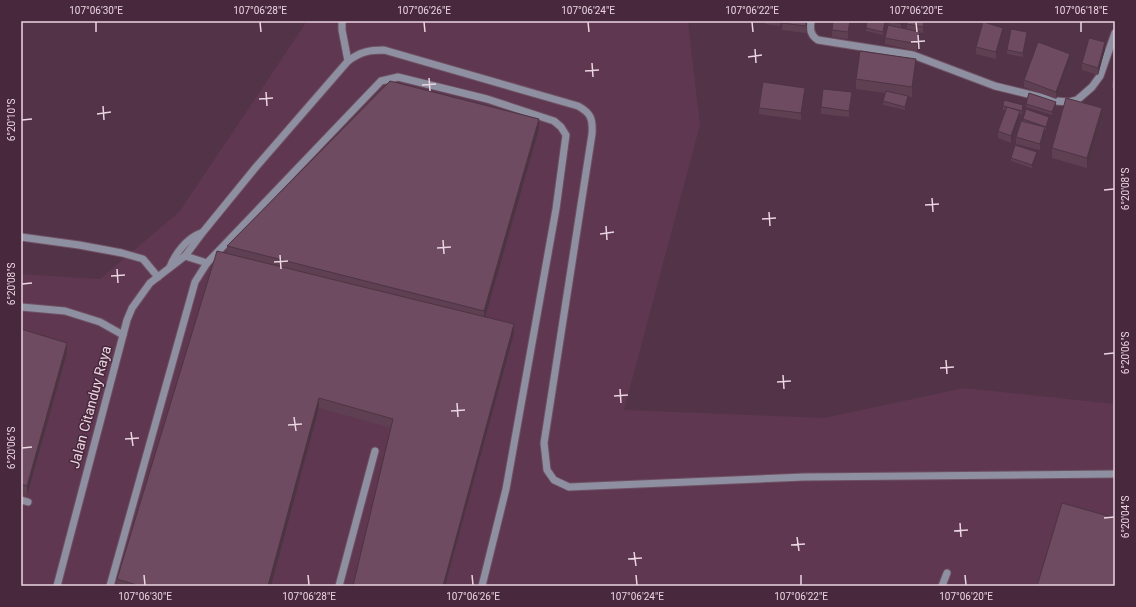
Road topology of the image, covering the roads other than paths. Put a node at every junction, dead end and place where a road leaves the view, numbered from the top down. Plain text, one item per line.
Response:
1 (342, 21) edge
2 (811, 21) edge
3 (1115, 33) edge
4 (348, 61) junction
5 (203, 232) junction
6 (21, 237) edge
7 (185, 256) junction
8 (207, 262) junction
9 (170, 267) junction
10 (158, 277) junction
11 (21, 307) edge
12 (123, 335) junction
13 (375, 451) dead end
14 (1115, 474) edge
15 (947, 573) dead end
16 (57, 586) edge
17 (110, 586) edge
18 (339, 586) edge
19 (482, 586) edge
20 (942, 586) edge

1 - 4 street
2 - 3 street
4 - 5 street
4 - 14 street
5 - 7 street, Jalan Citanduy Raya
5 - 9 street
6 - 10 street
7 - 8 street
7 - 9 street, Jalan Citanduy Raya
8 - 17 street
8 - 19 street
9 - 10 street, Jalan Citanduy Raya
10 - 12 street, Jalan Citanduy Raya
11 - 12 street
12 - 16 street, Jalan Citanduy Raya
13 - 18 street
15 - 20 street

